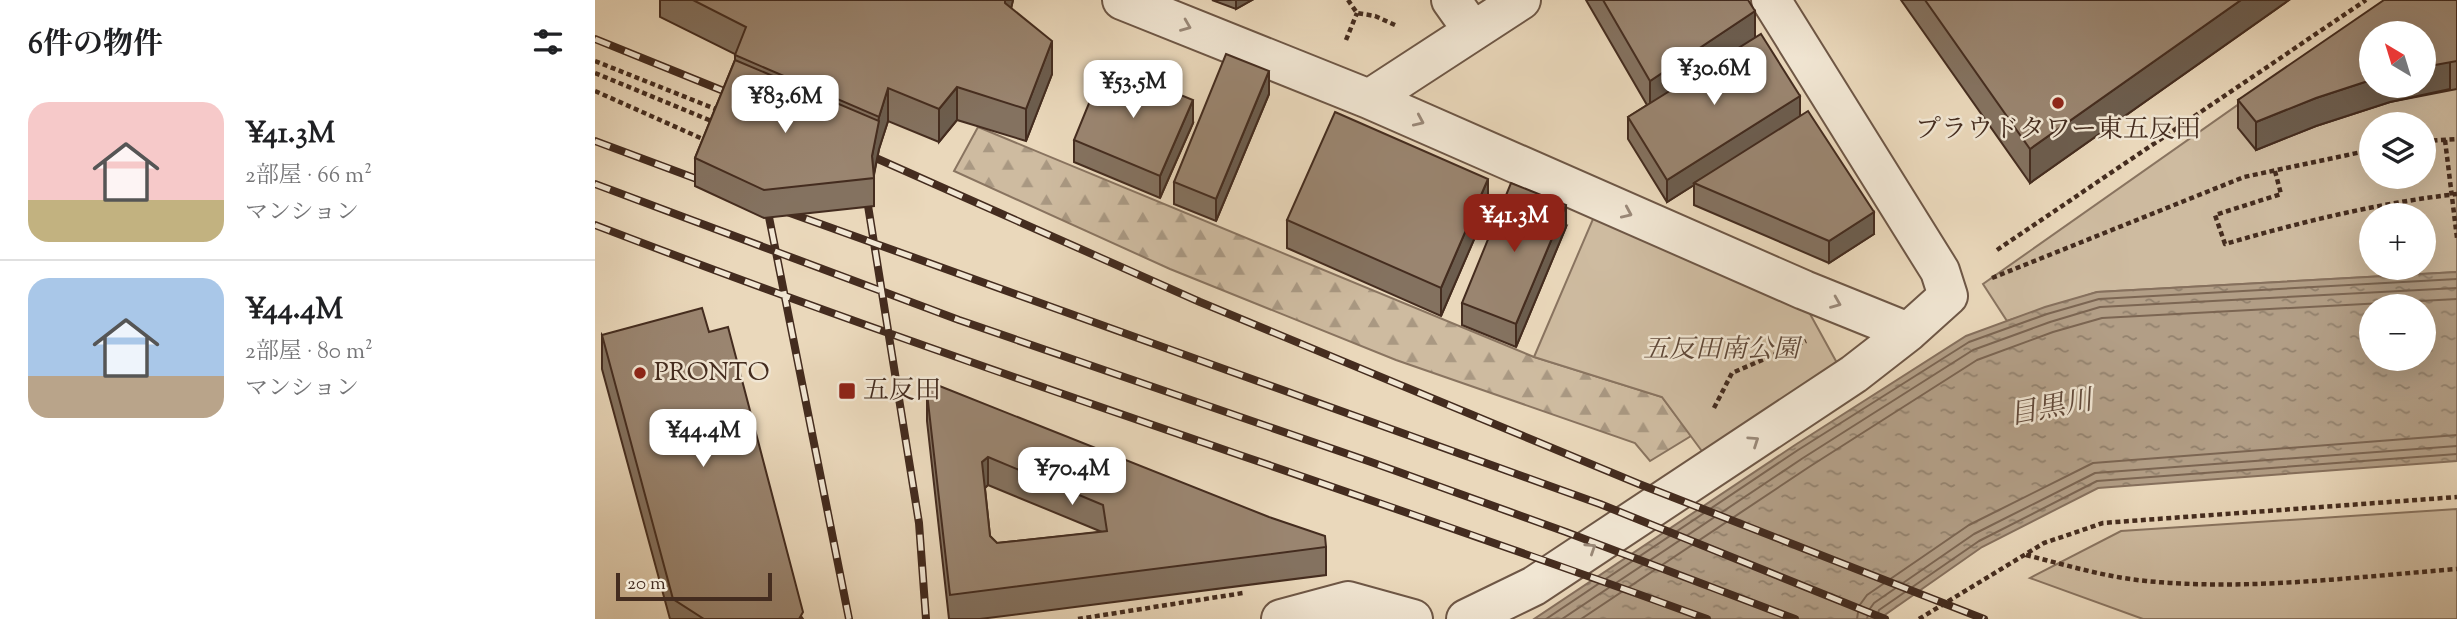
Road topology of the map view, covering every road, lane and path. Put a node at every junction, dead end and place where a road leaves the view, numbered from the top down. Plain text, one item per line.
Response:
1 (1122, 0) edge
2 (1451, 0) edge
3 (1521, 0) edge
4 (1771, 0) edge
5 (2366, 0) edge
6 (1473, 31) junction
7 (595, 61) edge
8 (595, 73) edge
9 (595, 92) edge
10 (1369, 99) junction
11 (726, 113) edge
12 (721, 125) edge
13 (2457, 139) edge
14 (2436, 140) edge
15 (2445, 140) junction
16 (714, 144) edge
17 (2359, 153) edge
18 (2276, 171) junction
19 (2454, 194) edge
20 (2457, 238) edge
21 (1997, 250) dead end
22 (1948, 296) junction
23 (1908, 332) junction
24 (1818, 336) dead end
25 (1709, 419) dead end
26 (2457, 497) edge
27 (2025, 555) junction
28 (2457, 569) edge
29 (1251, 592) dead end
30 (1078, 619) edge
31 (1281, 619) edge
32 (1413, 619) edge
33 (1466, 619) edge
34 (1919, 619) edge

1 -> 10 street
2 - 6 street
3 - 6 street
4 - 22 street
5 - 21 path
6 - 10 street
7 - 11 path
8 - 12 path
9 - 16 path
10 -> 23 street
13 - 15 path
14 - 15 path
15 - 19 path
17 - 18 path
18 - 19 path
18 - 22 path
19 - 20 path
22 - 23 street
33 -> 23 street
24 - 25 path
26 - 27 path
27 - 28 path
27 - 34 path
29 - 30 path
31 - 32 street

